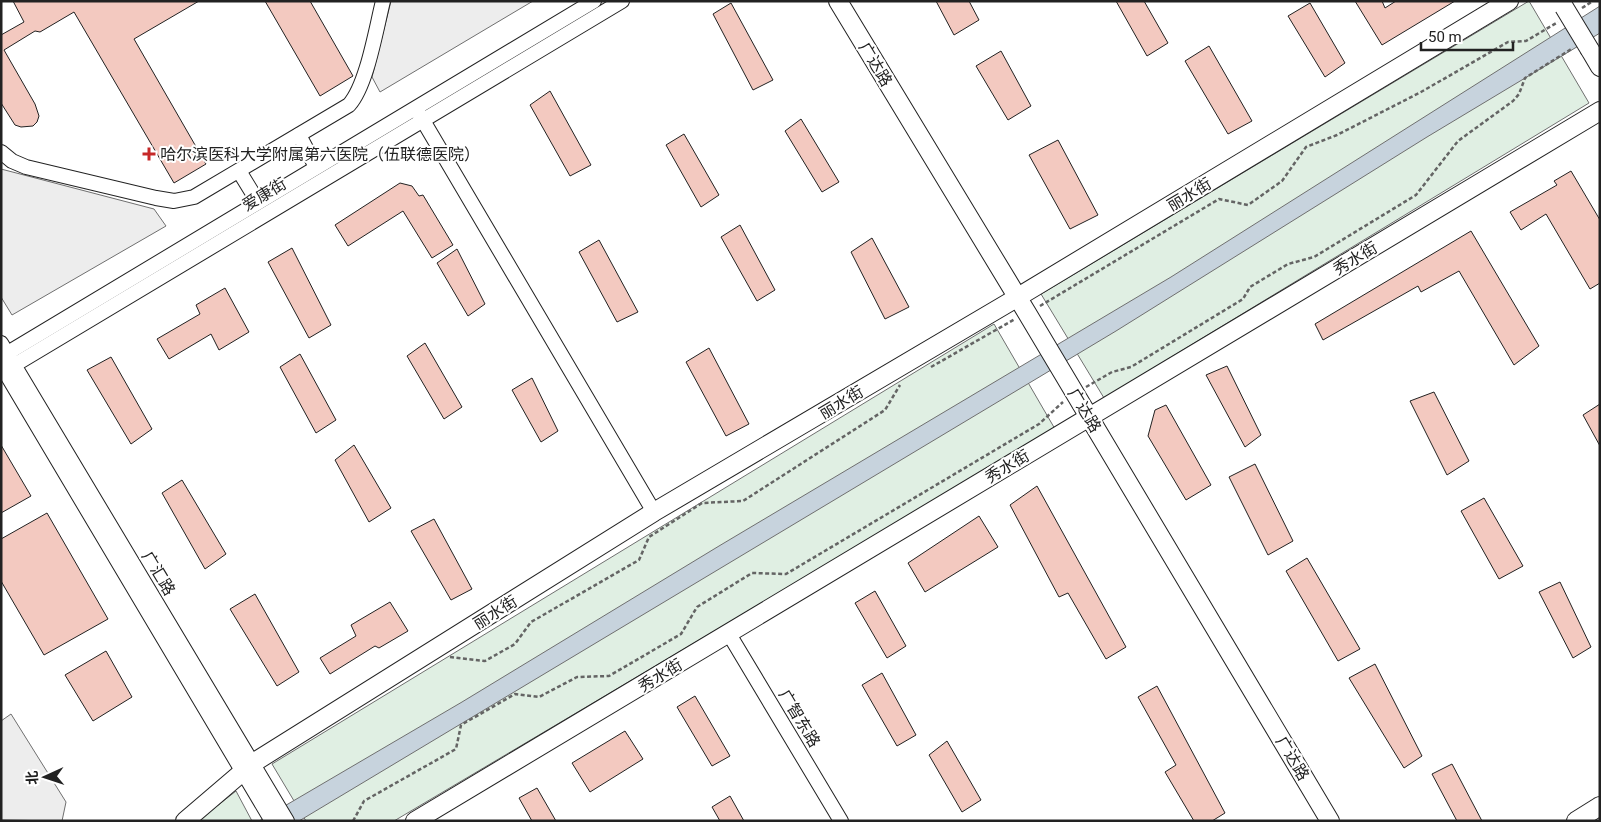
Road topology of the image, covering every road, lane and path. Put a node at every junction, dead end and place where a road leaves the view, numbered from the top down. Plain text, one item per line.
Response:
1 (383, 1) edge
2 (594, 1) edge
3 (622, 1) edge
4 (826, 1) edge
5 (838, 1) edge
6 (1509, 1) edge
7 (1592, 1) edge
8 (1565, 10) edge
9 (1582, 49) junction
10 (1600, 67) edge
11 (1600, 111) edge
12 (419, 114) junction
13 (299, 136) junction
14 (1, 152) edge
15 (316, 167) junction
16 (239, 171) junction
17 (258, 202) junction
18 (1013, 300) junction
19 (1022, 316) junction
20 (4, 361) edge
21 (924, 371) dead end
22 (907, 380) dead end
23 (1070, 397) junction
24 (1084, 419) junction
25 (654, 512) junction
26 (729, 634) junction
27 (428, 654) junction
28 (248, 767) junction
29 (1600, 806) edge
30 (271, 811) edge
31 (185, 821) edge
32 (287, 821) edge
33 (353, 821) edge
34 (415, 821) edge
35 (841, 821) edge
36 (1317, 821) edge
37 (1330, 821) edge
38 (1576, 821) edge

1 - 13 street
2 - 12 street, 爱康街
3 - 12 street, 爱康街
4 - 18 main road, 广达路
5 - 18 main road, 广达路
6 - 18 main road, 丽水街
7 - 8 path
8 - 9 main road, bridge
8 - 19 path
9 - 10 main road
9 - 23 path
11 - 24 main road, 秀水街
12 - 15 street, 爱康街
12 - 20 street, 爱康街
12 - 25 street
13 - 15 street
13 - 16 street
14 - 16 street
15 - 17 street, 爱康街
16 - 17 street
17 - 20 street, 爱康街
18 - 19 main road, 广达路
18 - 25 main road, 丽水街
19 - 21 path
19 - 23 main road, 广达路
20 - 28 street, 广汇路
22 - 27 path
23 - 24 main road, 广达路
23 - 33 path
24 - 26 main road, 秀水街
24 - 36 main road, 广达路
24 - 37 main road, 广达路
25 - 27 main road, 丽水街
26 - 34 main road, 秀水街
26 - 35 street, 广智东路
27 - 28 main road, 丽水街
28 - 30 street, 广汇路
28 - 31 main road, 丽水街
29 - 38 main road
30 - 32 street, 广汇路

